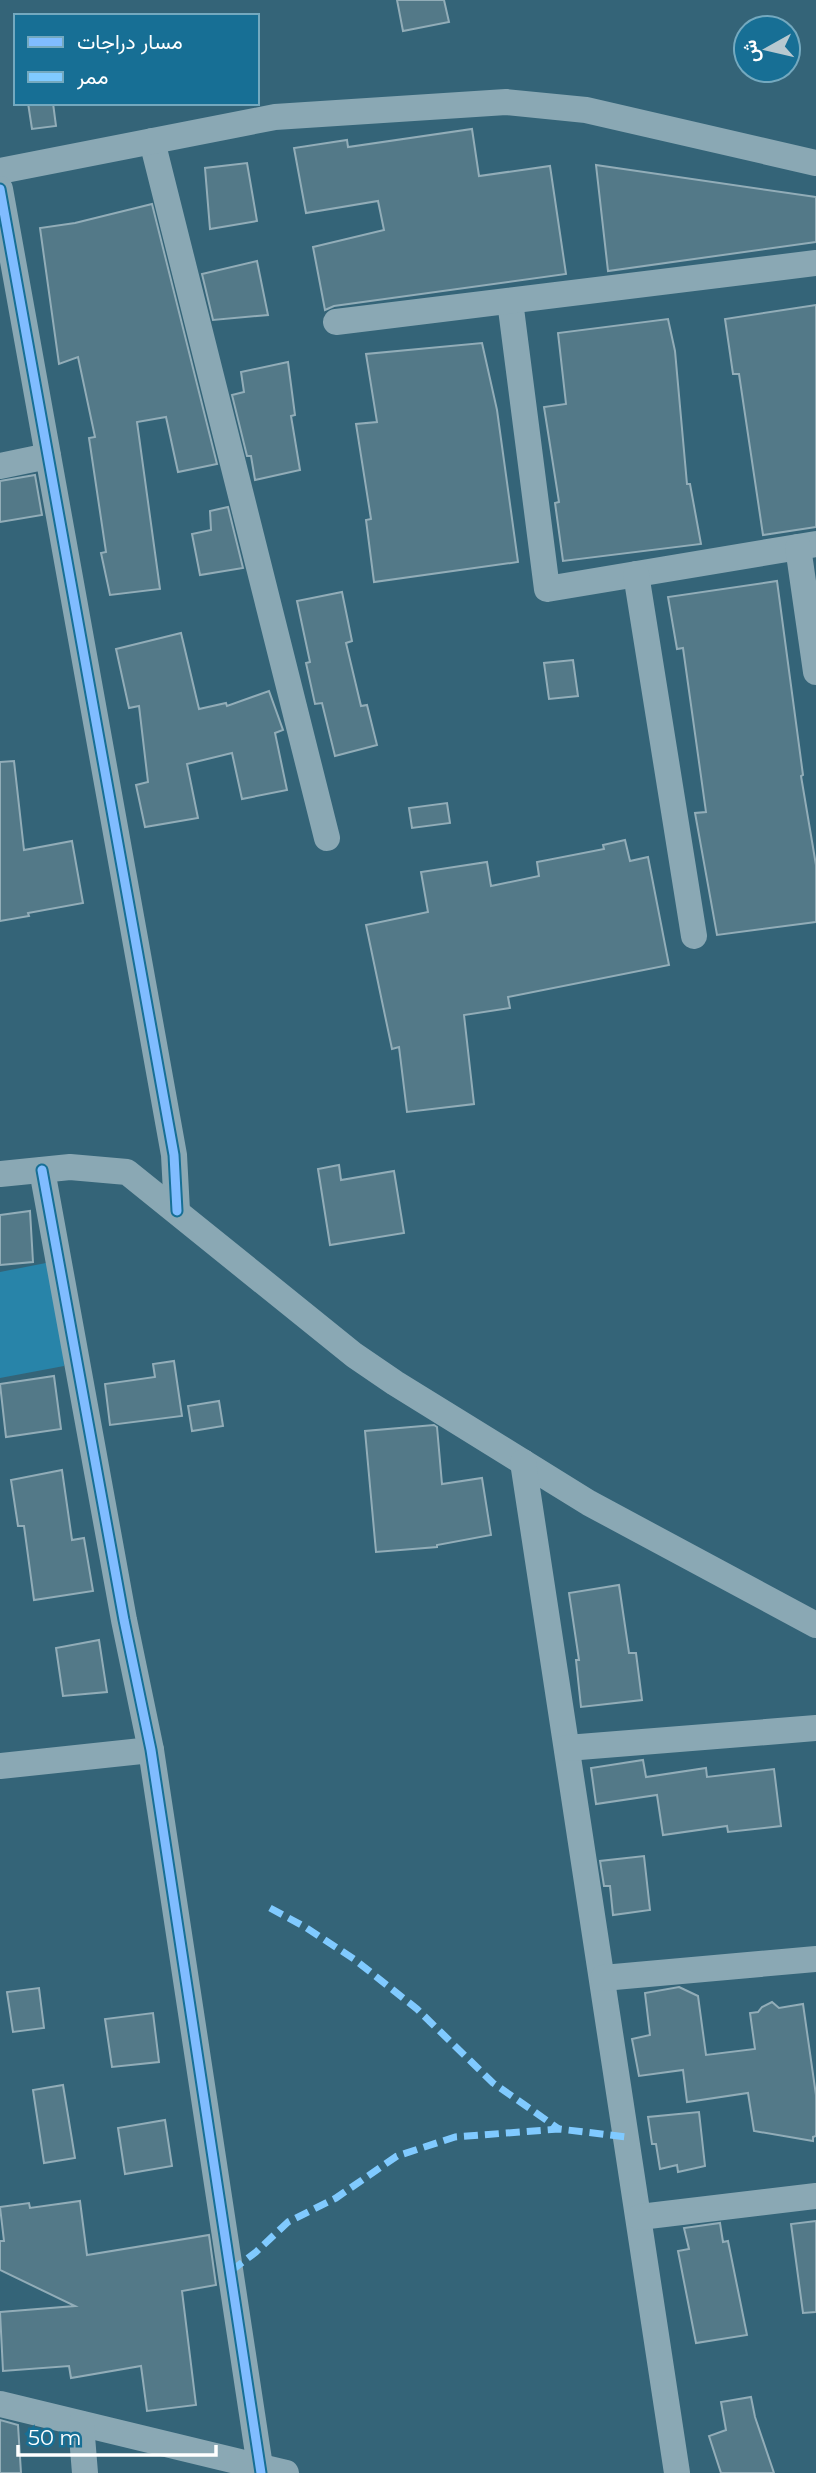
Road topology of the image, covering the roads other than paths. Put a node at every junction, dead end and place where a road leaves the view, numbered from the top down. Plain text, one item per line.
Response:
1 (152, 141) junction
2 (816, 163) edge
3 (0, 171) edge
4 (0, 189) edge
5 (816, 263) edge
6 (510, 301) junction
7 (336, 322) dead end
8 (48, 456) junction
9 (0, 466) edge
10 (807, 546) edge
11 (636, 574) junction
12 (816, 671) edge
13 (327, 838) dead end
14 (694, 936) dead end
15 (43, 1170) junction
16 (0, 1174) edge
17 (177, 1211) junction
18 (523, 1462) junction
19 (816, 1625) edge
20 (816, 1728) edge
21 (567, 1748) junction
22 (151, 1750) junction
23 (0, 1766) edge
24 (816, 1959) edge
25 (603, 1978) junction
26 (816, 2196) edge
27 (640, 2217) junction
28 (0, 2404) edge
29 (81, 2424) junction
30 (269, 2471) edge
31 (85, 2473) edge
32 (677, 2473) edge

1 - 2 street
1 - 3 street
1 - 13 street
4 - 8 street
5 - 6 street
6 - 7 street
6 - 11 street
8 - 9 street
8 - 17 street
10 - 11 street
10 - 12 street
11 - 14 street
15 - 16 street
15 - 17 street
15 - 22 street
17 - 18 street
18 - 19 street
18 - 21 street
20 - 21 street
21 - 25 street
22 - 23 street
22 - 30 street
24 - 25 street
25 - 27 street
26 - 27 street
27 - 32 street
28 - 29 street
29 - 30 street
29 - 31 street

